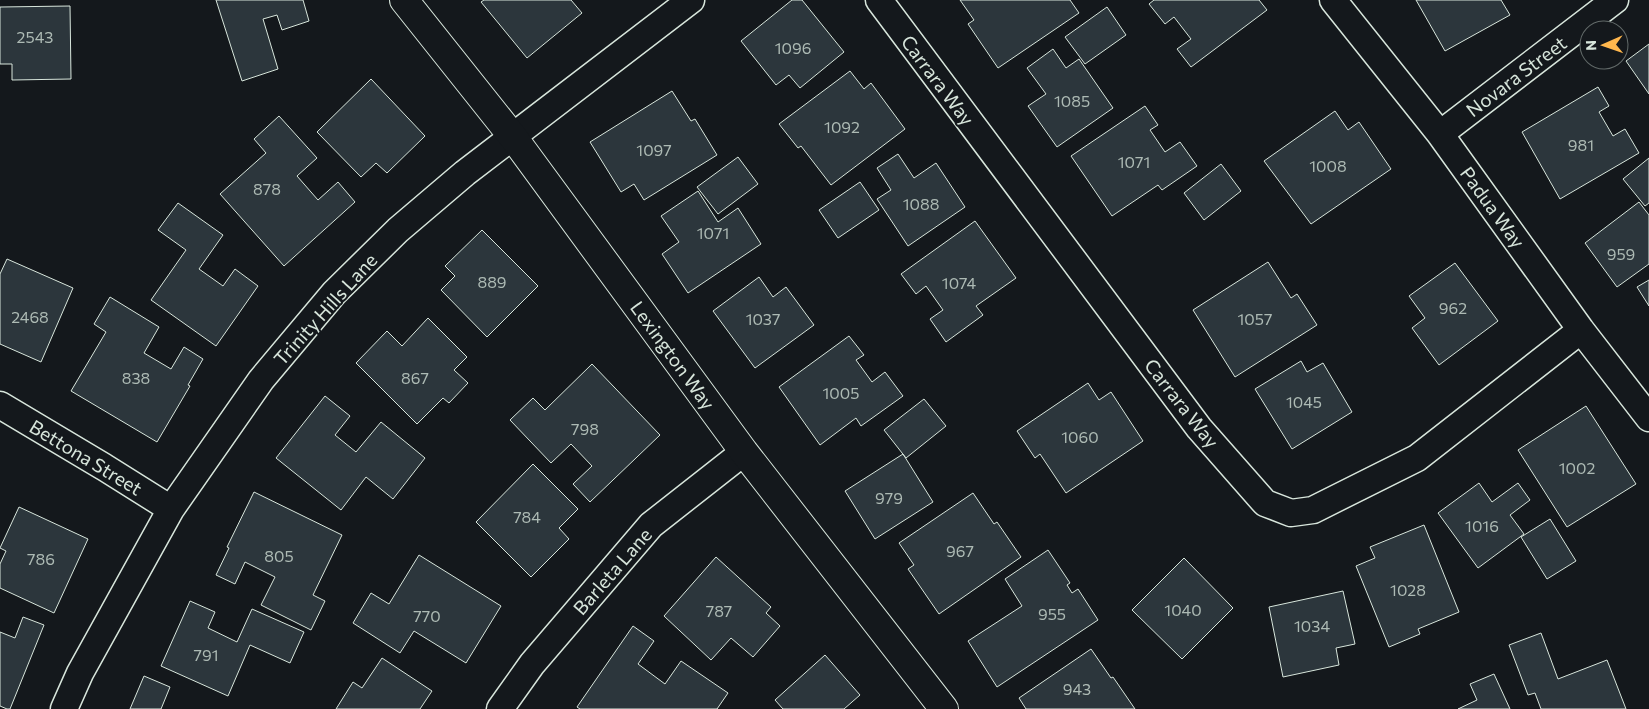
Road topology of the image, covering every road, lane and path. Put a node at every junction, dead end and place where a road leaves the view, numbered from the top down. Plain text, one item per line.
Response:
1 (404, 0) edge
2 (691, 0) edge
3 (879, 0) edge
4 (1333, 0) edge
5 (1615, 0) edge
6 (1440, 134) junction
7 (513, 137) junction
8 (1581, 330) junction
9 (0, 405) edge
10 (1649, 418) edge
11 (744, 452) junction
12 (171, 510) junction
13 (64, 709) edge
14 (500, 709) edge
15 (944, 709) edge

1 - 7 street, Lexington Way
2 - 7 street, Trinity Hills Lane
3 - 8 street, Carrara Way
4 - 6 street, Padua Way
5 - 6 street, Novara Street
6 - 8 street, Padua Way
7 - 11 street, Lexington Way
7 - 12 street, Trinity Hills Lane
8 - 10 street, Padua Way
9 - 12 street, Bettona Street
11 - 14 street, Barleta Lane
11 - 15 street, Lexington Way
12 - 13 street, Trinity Hills Lane

